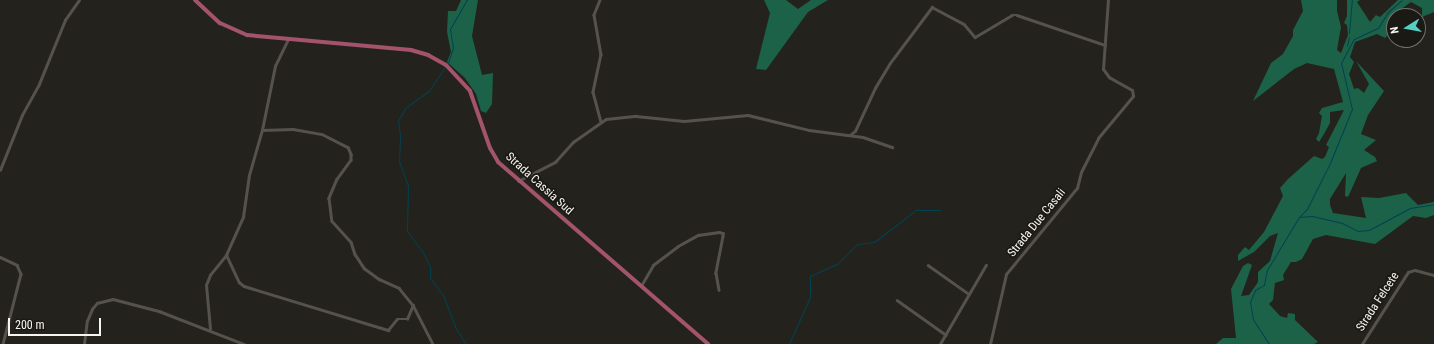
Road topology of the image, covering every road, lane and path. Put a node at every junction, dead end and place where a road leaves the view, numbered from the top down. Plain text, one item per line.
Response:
1 (79, 0) edge
2 (195, 0) edge
3 (600, 0) edge
4 (1108, 0) edge
5 (288, 41) junction
6 (1105, 45) junction
7 (601, 121) junction
8 (262, 130) junction
9 (850, 136) junction
10 (892, 147) dead end
11 (0, 170) edge
12 (518, 181) junction
13 (226, 255) junction
14 (0, 257) edge
15 (928, 265) dead end
16 (986, 265) dead end
17 (1434, 275) edge
18 (641, 287) junction
19 (719, 290) dead end
20 (969, 294) junction
21 (897, 300) dead end
22 (413, 305) junction
23 (210, 330) junction
24 (946, 335) junction
25 (3, 344) edge
26 (84, 344) edge
27 (244, 344) edge
28 (433, 344) edge
29 (708, 344) edge
30 (940, 344) edge
31 (990, 344) edge
32 (1362, 344) edge

1 - 11 street
2 - 5 main road, Strada Cassia Sud
3 - 7 street
4 - 6 street, Strada Due Casali
5 - 8 street
5 - 12 main road, Strada Cassia Sud
6 - 9 street
6 - 31 street, Strada Due Casali
7 - 9 street
7 - 12 street
8 - 13 street
8 - 22 street
9 - 10 street
12 - 18 main road, Strada Cassia Sud
13 - 22 street
13 - 23 street
14 - 25 street
15 - 20 street
16 - 20 street
17 - 32 street, Strada Felcete
18 - 19 street
18 - 29 main road, Strada Cassia Sud
20 - 24 street
21 - 24 street
22 - 28 street
23 - 26 street
23 - 27 street
24 - 30 street

